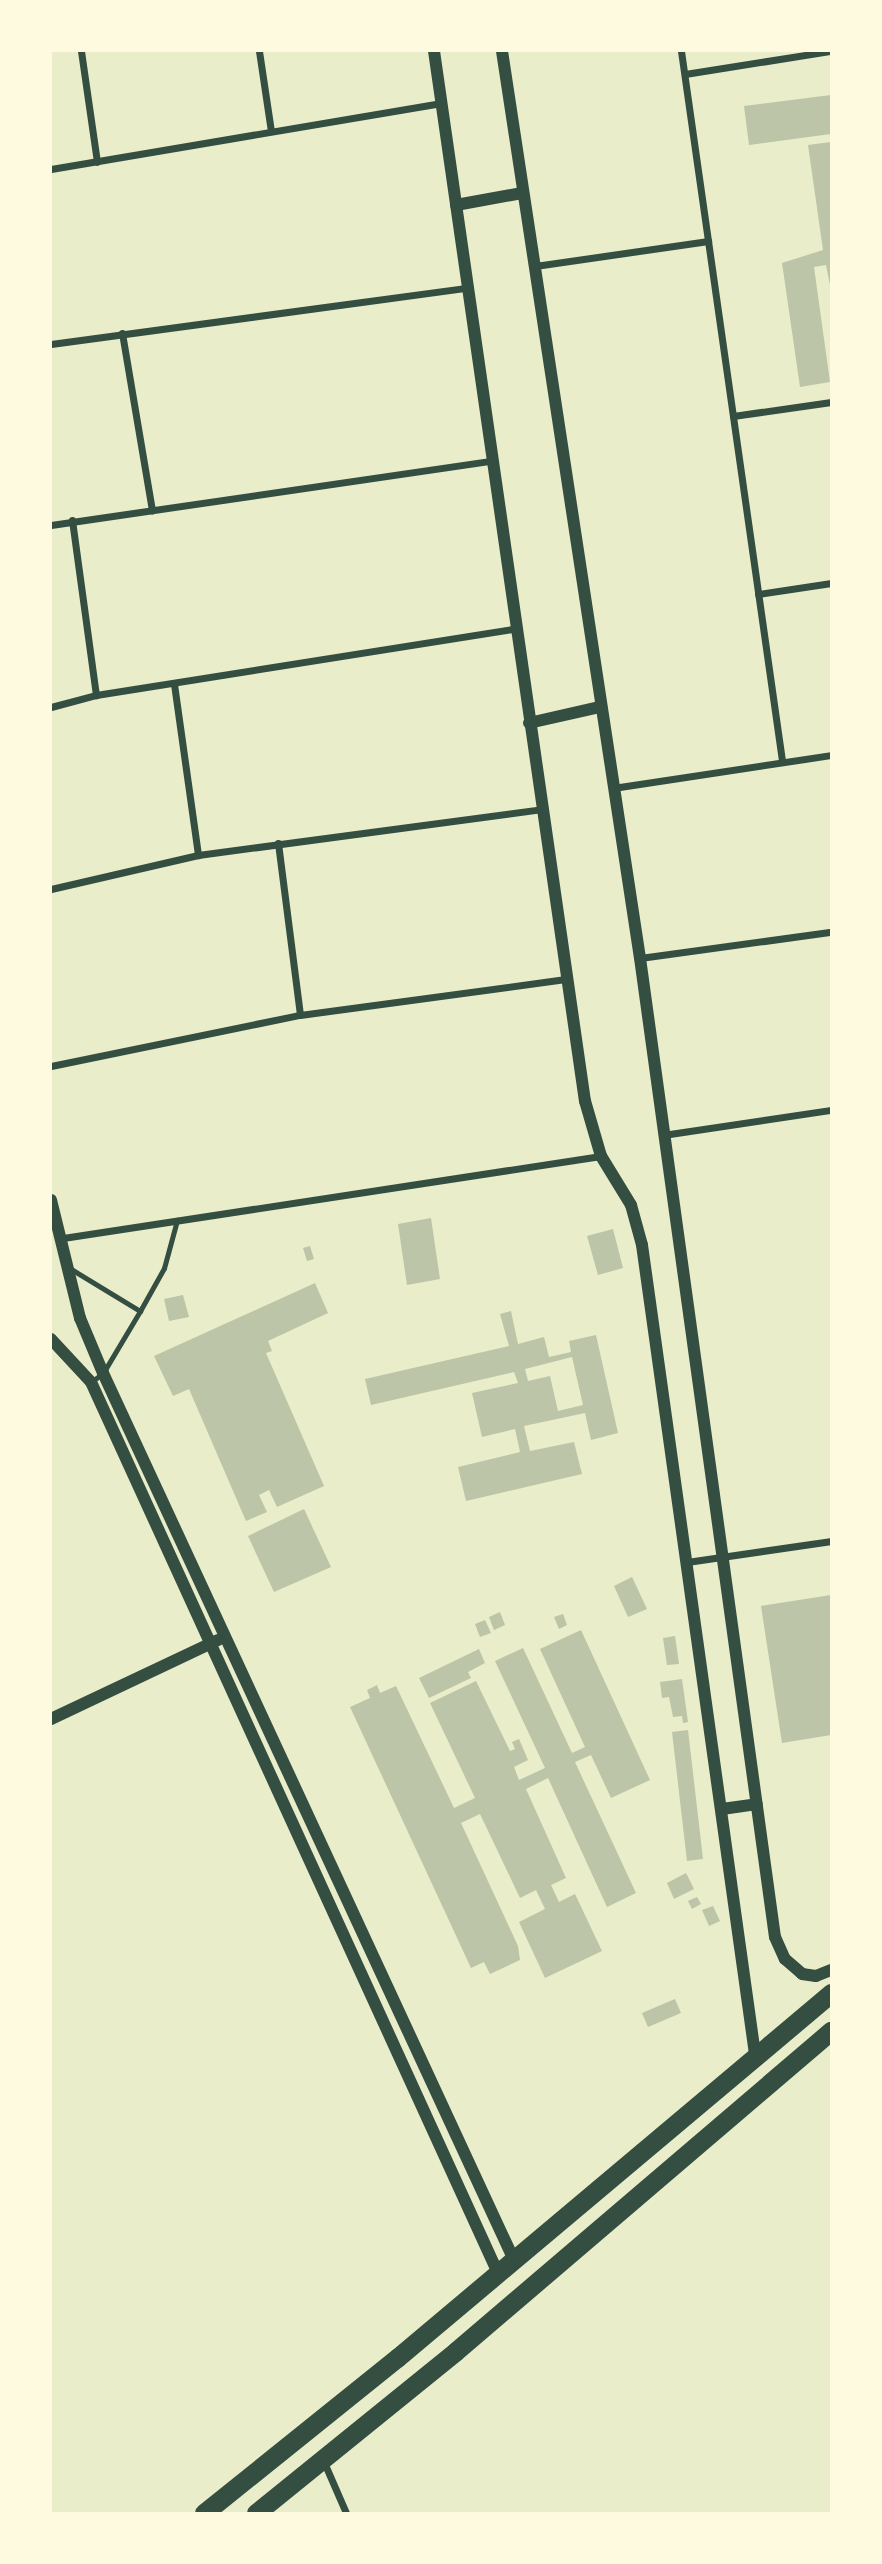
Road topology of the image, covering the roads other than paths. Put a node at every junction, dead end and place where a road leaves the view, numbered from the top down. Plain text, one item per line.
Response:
1 (81, 51) edge
2 (259, 51) edge
3 (434, 51) edge
4 (502, 51) edge
5 (681, 51) edge
6 (831, 51) edge
7 (685, 74) junction
8 (441, 103) junction
9 (271, 131) junction
10 (97, 162) junction
11 (51, 169) edge
12 (522, 193) junction
13 (456, 205) junction
14 (708, 241) junction
15 (536, 266) junction
16 (466, 288) junction
17 (122, 333) junction
18 (51, 345) edge
19 (831, 402) edge
20 (733, 416) junction
21 (492, 461) junction
22 (152, 510) junction
23 (72, 520) junction
24 (51, 525) edge
25 (831, 583) edge
26 (758, 594) junction
27 (515, 629) junction
28 (174, 684) junction
29 (96, 695) junction
30 (51, 706) edge
31 (600, 707) junction
32 (529, 723) junction
33 (831, 755) edge
34 (782, 761) junction
35 (612, 788) junction
36 (542, 809) junction
37 (278, 843) junction
38 (198, 855) junction
39 (51, 889) edge
40 (831, 932) edge
41 (640, 958) junction
42 (566, 979) junction
43 (300, 1015) junction
44 (51, 1066) edge
45 (831, 1110) edge
46 (662, 1136) junction
47 (601, 1156) junction
48 (51, 1200) edge
49 (177, 1220) junction
50 (63, 1238) junction
51 (67, 1266) junction
52 (140, 1311) junction
53 (51, 1339) edge
54 (103, 1373) junction
55 (91, 1382) junction
56 (831, 1541) edge
57 (721, 1557) junction
58 (687, 1562) junction
59 (227, 1636) junction
60 (213, 1643) junction
61 (51, 1719) edge
62 (757, 1804) junction
63 (722, 1810) junction
64 (831, 1970) edge
65 (831, 1993) edge
66 (831, 2031) edge
67 (755, 2054) junction
68 (514, 2260) junction
69 (498, 2273) junction
70 (323, 2459) junction
71 (204, 2513) edge
72 (256, 2513) edge
73 (346, 2513) edge

1 - 10 street
2 - 9 street
3 - 8 street
4 - 12 street
5 - 7 street
6 - 7 street
7 - 14 street
8 - 9 street
8 - 13 street
9 - 10 street
10 - 11 street
12 - 13 street
12 - 15 street
13 - 16 street
14 - 15 street
14 - 20 street
15 - 31 street
16 - 17 street
16 - 21 street
17 - 18 street
17 - 22 street
19 - 20 street
20 - 26 street
21 - 22 street
21 - 27 street
22 - 23 street
23 - 24 street
23 - 29 street
25 - 26 street
26 - 34 street
27 - 28 street
27 - 32 street
28 - 29 street
28 - 38 street
29 - 30 street
31 - 32 street
31 - 35 street
32 - 36 street
33 - 34 street
34 - 35 street
35 - 41 street
36 - 37 street
36 - 42 street
37 - 38 street
37 - 43 street
38 - 39 street
40 - 41 street
41 - 46 street
42 - 43 street
42 - 47 street
43 - 44 street
45 - 46 street
46 - 57 street
47 - 49 street
47 - 58 street
48 - 50 street
49 - 50 street
49 - 52 lane
50 - 51 street
51 - 52 lane
51 - 54 street
52 - 54 lane
53 - 55 street
54 - 55 lane
54 - 59 street
55 - 60 street
56 - 57 street
57 - 58 street
57 - 62 street
58 - 63 street
59 - 60 street
59 - 68 street
60 - 61 street
60 - 69 street
62 - 63 street
62 - 64 street
63 - 67 street
65 - 67 highway
66 - 70 highway
67 - 68 highway
68 - 69 highway
69 - 71 highway
70 - 72 highway
70 - 73 street

